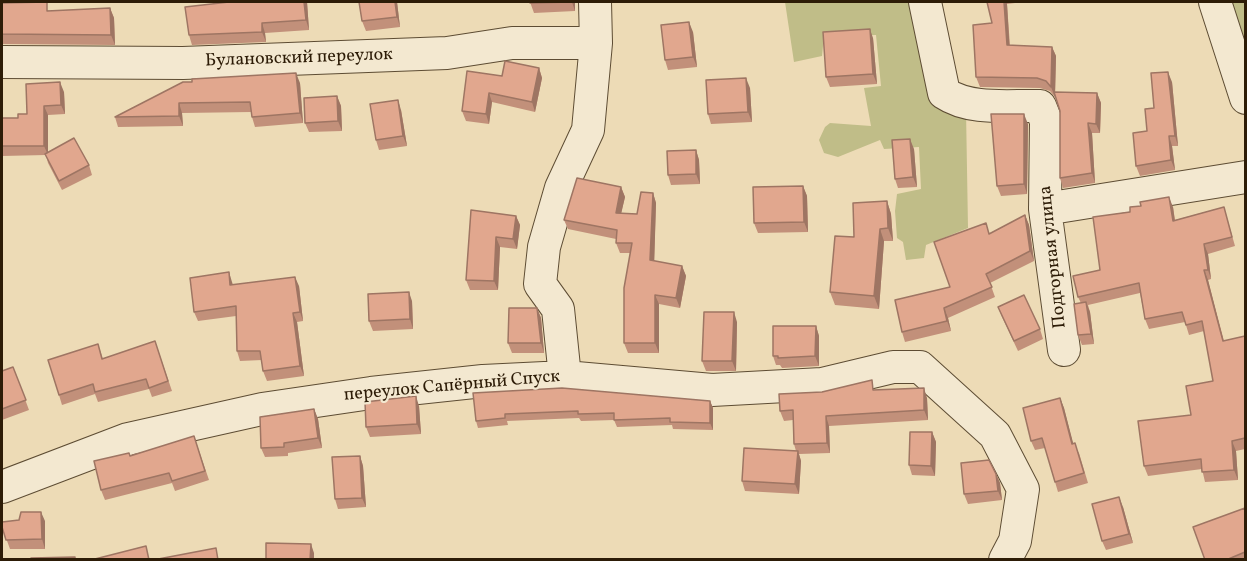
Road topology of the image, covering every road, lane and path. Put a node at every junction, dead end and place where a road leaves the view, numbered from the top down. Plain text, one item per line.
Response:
1 (595, 2) edge
2 (925, 2) edge
3 (1215, 2) edge
4 (596, 43) junction
5 (2, 62) edge
6 (1245, 98) edge
7 (1245, 177) edge
8 (1045, 209) junction
9 (1064, 350) dead end
10 (565, 376) junction
11 (2, 487) edge
12 (1005, 560) edge

1 - 4 street
2 - 8 street, Подгорная улица
3 - 6 street
4 - 5 street, Булановский переулок
4 - 10 street
7 - 8 street
8 - 9 street, Подгорная улица
10 - 11 street, переулок Сапёрный Спуск
10 - 12 street, переулок Сапёрный Спуск

